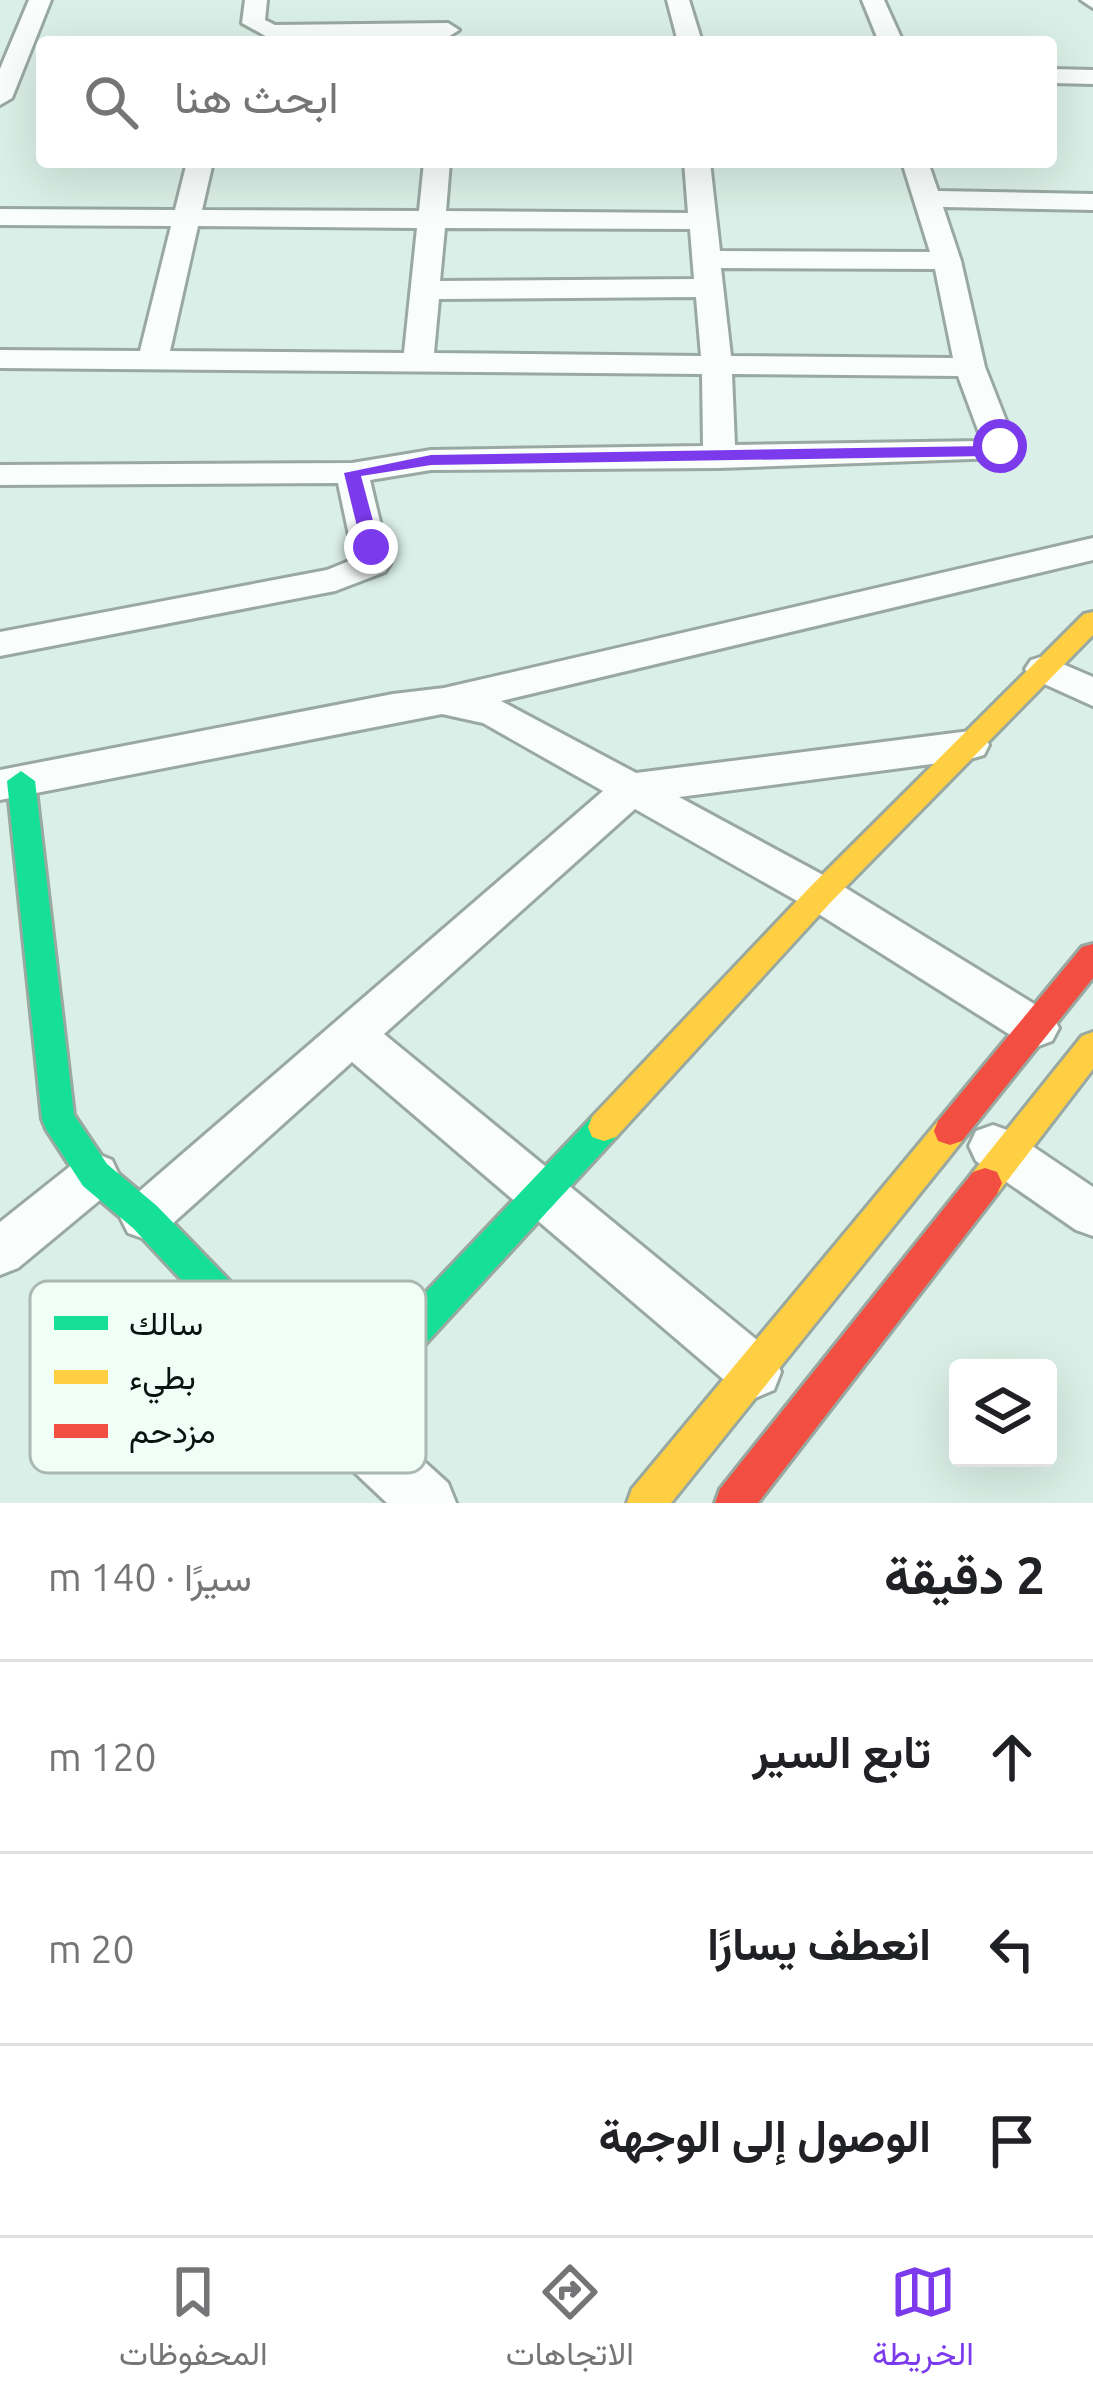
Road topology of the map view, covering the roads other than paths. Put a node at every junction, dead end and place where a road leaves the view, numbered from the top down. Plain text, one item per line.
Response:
1 (40, 0) edge
2 (256, 0) edge
3 (451, 0) edge
4 (678, 0) edge
5 (873, 0) edge
6 (448, 36) edge
7 (689, 36) edge
8 (888, 36) edge
9 (1057, 76) edge
10 (1093, 77) edge
11 (0, 98) edge
12 (198, 168) edge
13 (435, 168) edge
14 (698, 168) edge
15 (917, 168) edge
16 (927, 200) junction
17 (1093, 202) edge
18 (184, 216) junction
19 (0, 217) edge
20 (431, 218) junction
21 (703, 221) junction
22 (947, 261) junction
23 (708, 274) junction
24 (425, 290) junction
25 (0, 359) edge
26 (153, 361) junction
27 (418, 364) junction
28 (717, 367) junction
29 (970, 367) junction
30 (719, 458) junction
31 (352, 473) junction
32 (0, 475) edge
33 (1093, 549) edge
34 (1093, 620) edge
35 (0, 644) edge
36 (1045, 669) junction
37 (1093, 693) edge
38 (442, 701) junction
39 (970, 745) junction
40 (10, 783) edge
41 (633, 788) junction
42 (821, 895) junction
43 (1093, 956) edge
44 (1036, 1028) junction
45 (352, 1035) junction
46 (1093, 1046) edge
47 (961, 1124) junction
48 (1008, 1156) junction
49 (94, 1175) junction
50 (544, 1192) junction
51 (1093, 1214) edge
52 (145, 1217) junction
53 (0, 1252) edge
54 (206, 1281) edge
55 (426, 1318) edge
56 (755, 1372) junction
57 (396, 1473) edge
58 (428, 1503) edge
59 (646, 1503) edge
60 (734, 1503) edge

1 - 11 street
2 - 6 street
3 - 6 street
4 - 7 street
5 - 8 street
9 - 10 street
12 - 18 street
13 - 20 street
14 - 21 street
15 - 16 street
16 - 17 street
16 - 22 street
18 - 19 street
18 - 20 street
18 - 26 street
20 - 21 street
20 - 24 street
21 - 23 street
22 - 23 street
22 - 29 street
23 - 24 street
23 - 28 street
24 - 27 street
25 - 26 street
26 - 27 street
27 - 28 street
28 - 29 street
28 - 30 street
29 - 30 street
30 - 31 street
31 - 32 street
31 - 35 street
33 - 38 street
34 - 36 street
36 - 37 street
36 - 39 street
38 - 40 street
38 - 41 street
39 - 41 street
39 - 42 street
40 - 49 street
41 - 42 street
41 - 45 street
42 - 44 street
42 - 50 street
43 - 44 street
44 - 47 street
45 - 50 street
45 - 52 street
46 - 48 street
47 - 48 street
47 - 56 street
48 - 51 street
48 - 60 street
49 - 52 street
49 - 53 street
50 - 55 street
50 - 56 street
52 - 54 street
56 - 59 street
57 - 58 street

